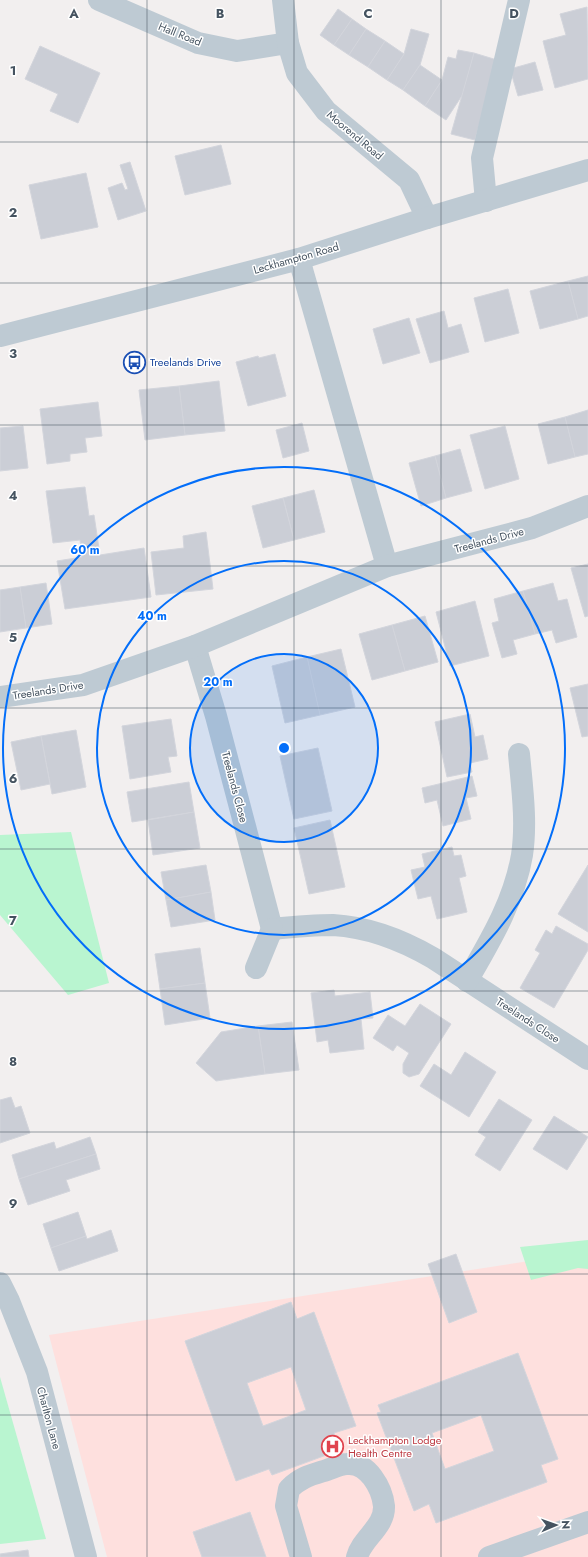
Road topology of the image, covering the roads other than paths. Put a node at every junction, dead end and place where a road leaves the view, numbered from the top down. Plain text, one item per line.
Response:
1 (99, 0) edge
2 (283, 0) edge
3 (518, 0) edge
4 (288, 43) junction
5 (588, 170) edge
6 (486, 201) junction
7 (427, 218) junction
8 (299, 259) junction
9 (0, 336) edge
10 (588, 506) edge
11 (387, 566) junction
12 (195, 646) junction
13 (0, 698) edge
14 (519, 754) dead end
15 (272, 929) junction
16 (256, 968) dead end
17 (468, 981) junction
18 (588, 1060) edge
19 (0, 1283) edge
20 (588, 1522) edge
21 (86, 1557) edge
22 (301, 1557) edge
23 (357, 1557) edge
24 (489, 1557) edge

1 - 4 street, Hall Road
2 - 4 street, Moorend Road
3 - 6 street
4 - 7 street, Moorend Road
5 - 6 street, Leckhampton Road
6 - 7 street, Leckhampton Road
7 - 8 street, Leckhampton Road
8 - 9 street, Leckhampton Road
8 - 11 street
10 - 11 street, Treelands Drive
11 - 12 street, Treelands Drive
12 - 13 street, Treelands Drive
12 - 15 street, Treelands Close
14 - 17 street
15 - 16 street
15 - 17 street, Treelands Close
17 - 18 street, Treelands Close
19 - 21 street, Charlton Lane
20 - 24 street
22 - 23 street

